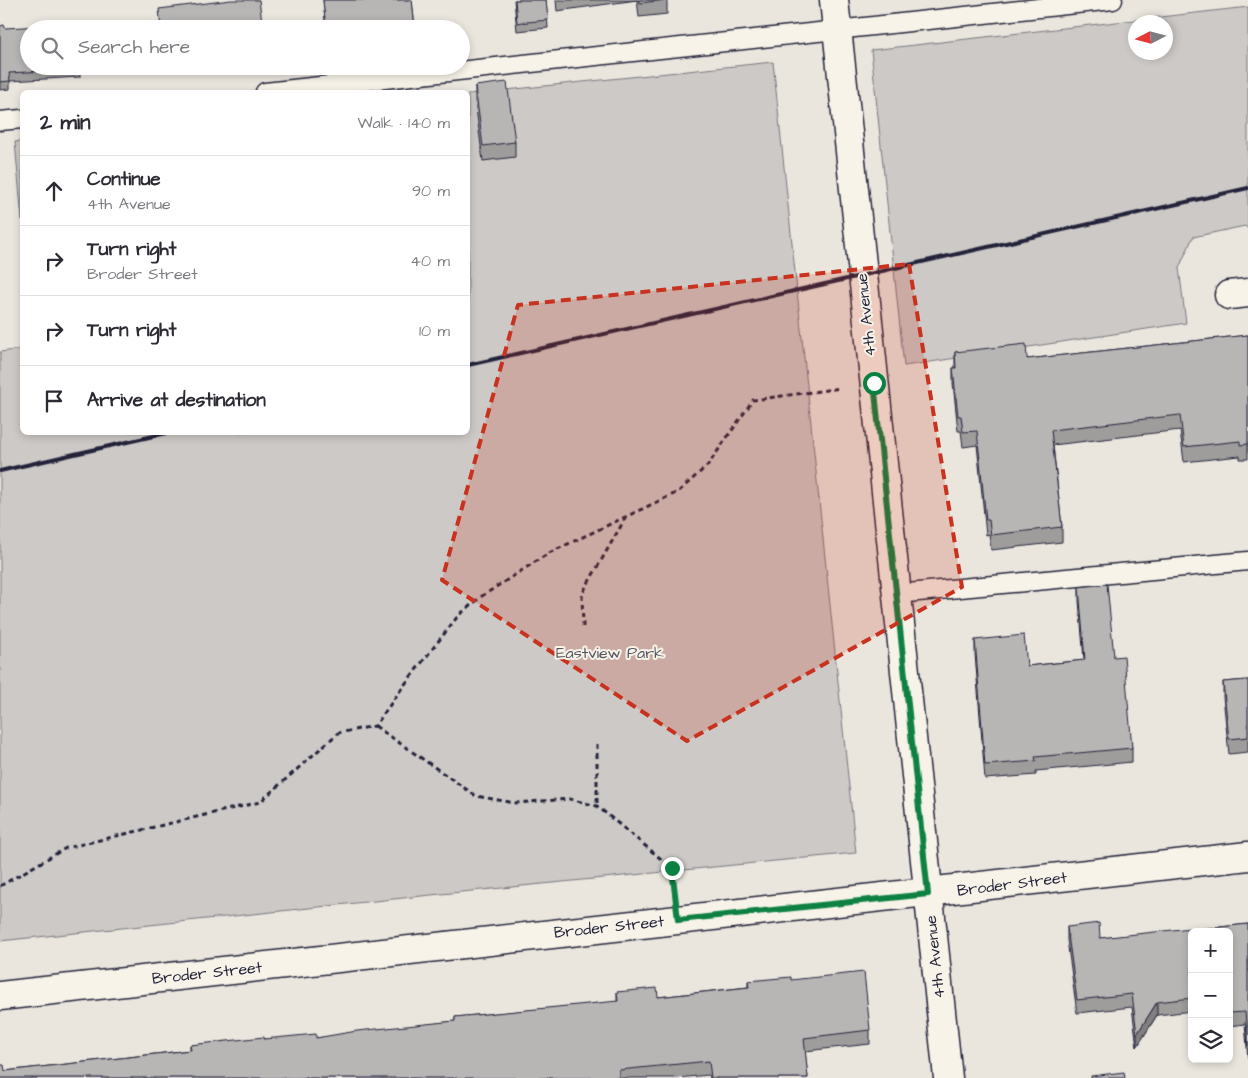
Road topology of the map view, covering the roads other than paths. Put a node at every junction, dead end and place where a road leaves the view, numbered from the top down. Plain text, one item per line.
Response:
1 (834, 0) edge
2 (1113, 0) edge
3 (837, 30) junction
4 (470, 70) edge
5 (422, 75) edge
6 (283, 90) edge
7 (20, 119) edge
8 (0, 121) edge
9 (1248, 560) edge
10 (897, 594) junction
11 (1248, 856) edge
12 (928, 894) junction
13 (0, 996) edge
14 (948, 1078) edge

1 - 3 street, 4th Avenue
2 - 3 lane
3 - 4 lane
3 - 10 street, 4th Avenue
5 - 6 lane
7 - 8 lane
9 - 10 lane
10 - 12 street, 4th Avenue
11 - 12 street, Broder Street
12 - 13 street, Broder Street
12 - 14 street, 4th Avenue

